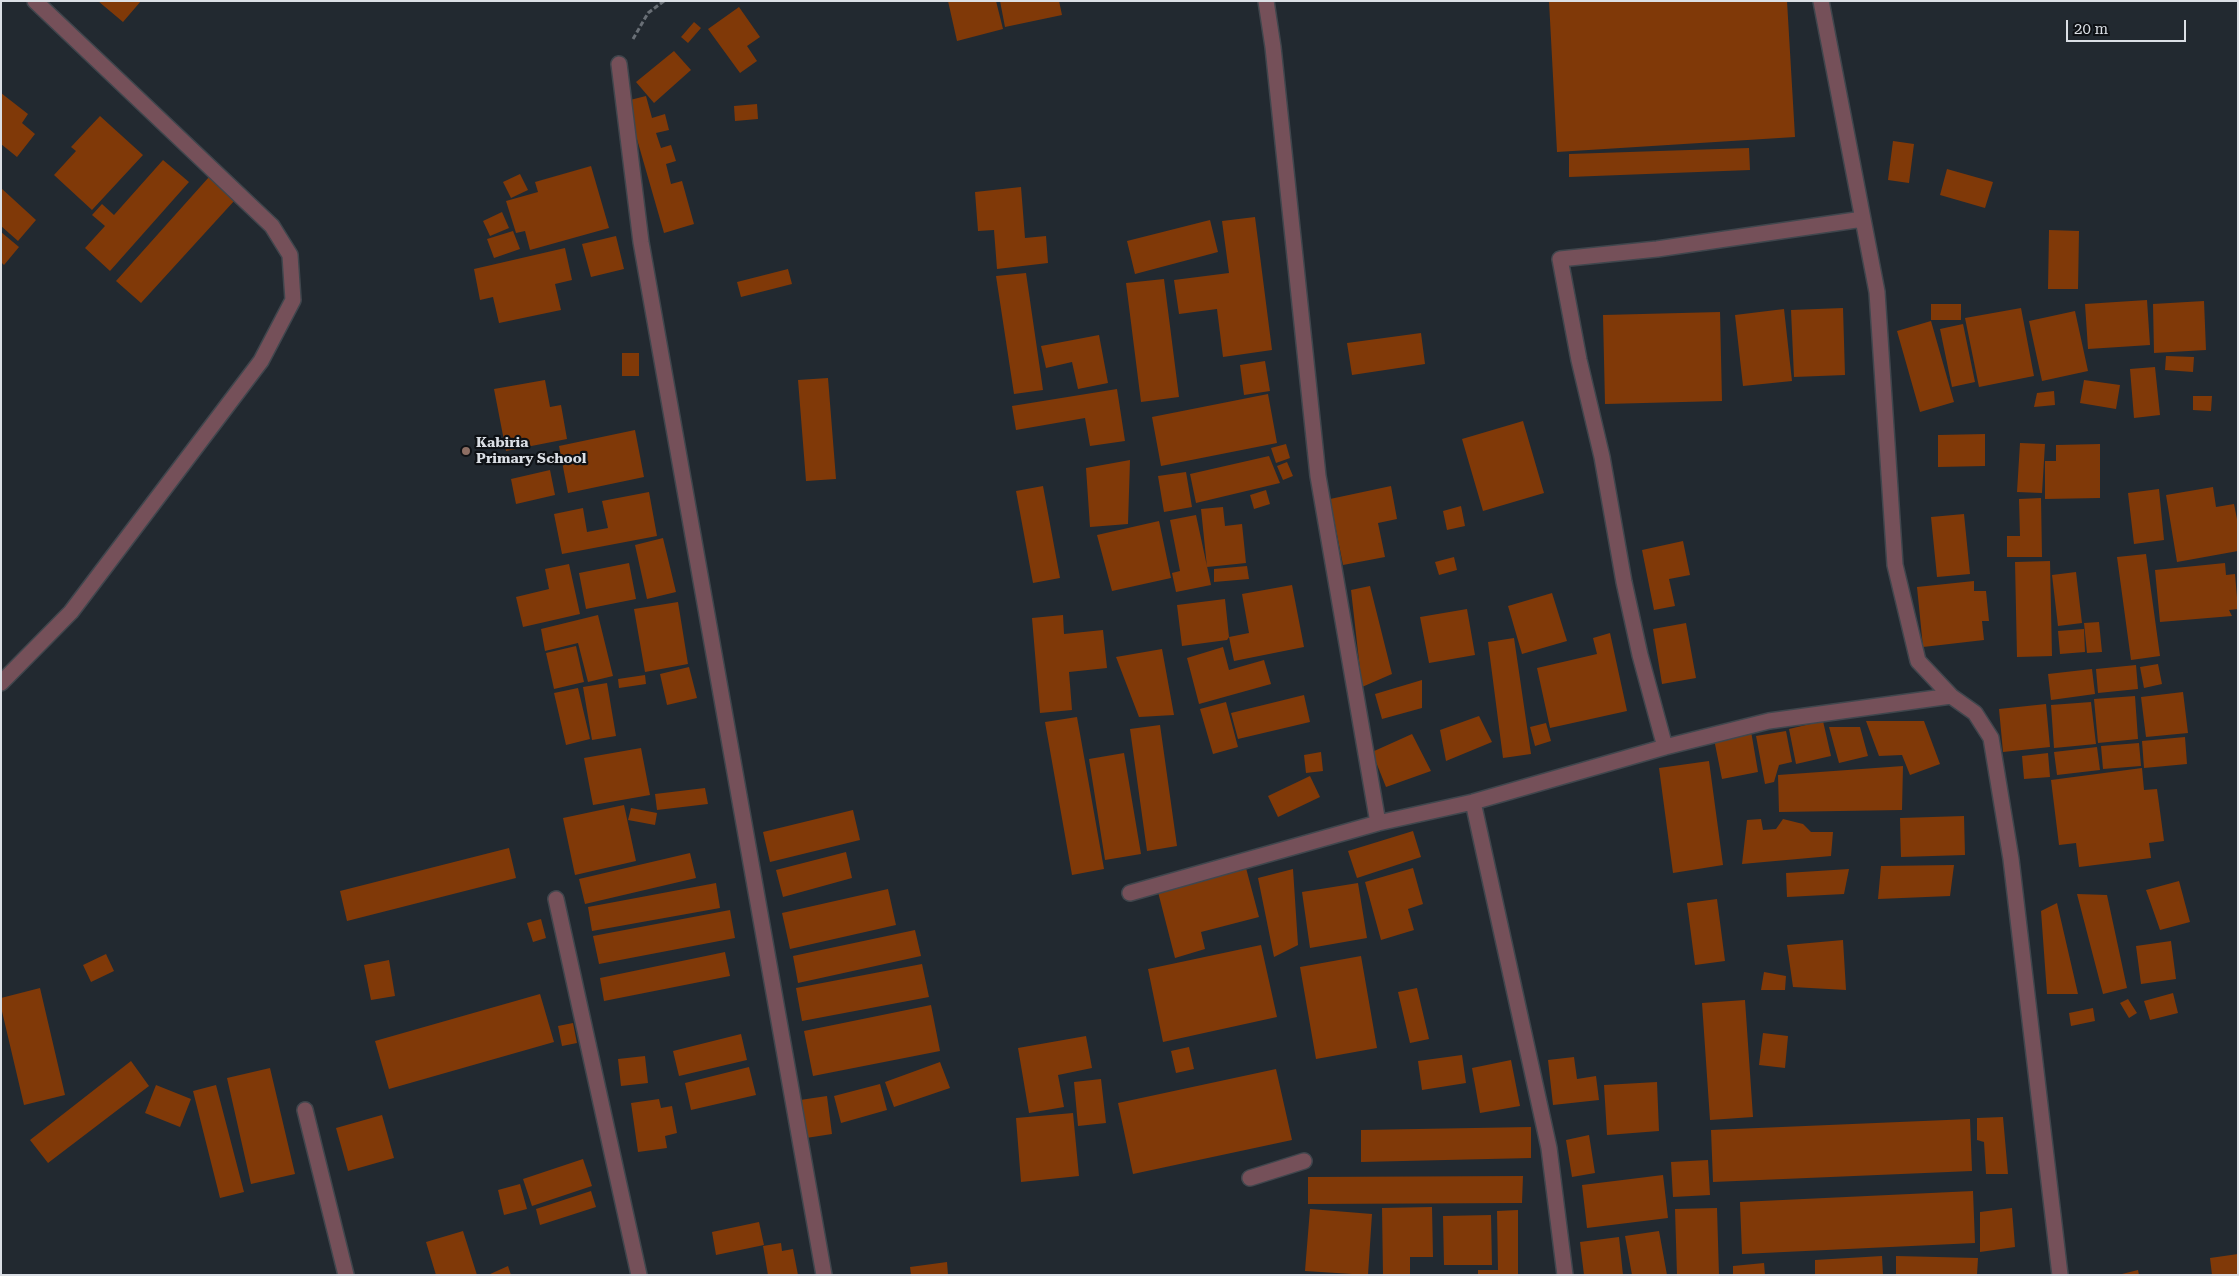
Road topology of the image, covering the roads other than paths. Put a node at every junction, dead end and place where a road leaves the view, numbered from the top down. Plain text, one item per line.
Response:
1 (36, 1) edge
2 (1266, 1) edge
3 (1821, 1) edge
4 (619, 64) road end
5 (1863, 219) junction
6 (1, 683) edge
7 (1952, 696) junction
8 (1665, 747) junction
9 (1473, 802) junction
10 (1378, 823) junction
11 (1130, 894) dead end
12 (556, 899) dead end
13 (306, 1110) dead end
14 (1304, 1161) dead end
15 (1250, 1178) dead end
16 (346, 1275) edge
17 (640, 1275) edge
18 (824, 1275) edge
19 (1565, 1275) edge
20 (2060, 1275) edge

1 - 6 street
2 - 10 street
3 - 5 street
4 - 18 street
5 - 7 street
5 - 8 street
7 - 8 street
7 - 20 street
8 - 9 street
9 - 10 street
9 - 19 street
10 - 11 street
12 - 17 street
13 - 16 street
14 - 15 street

